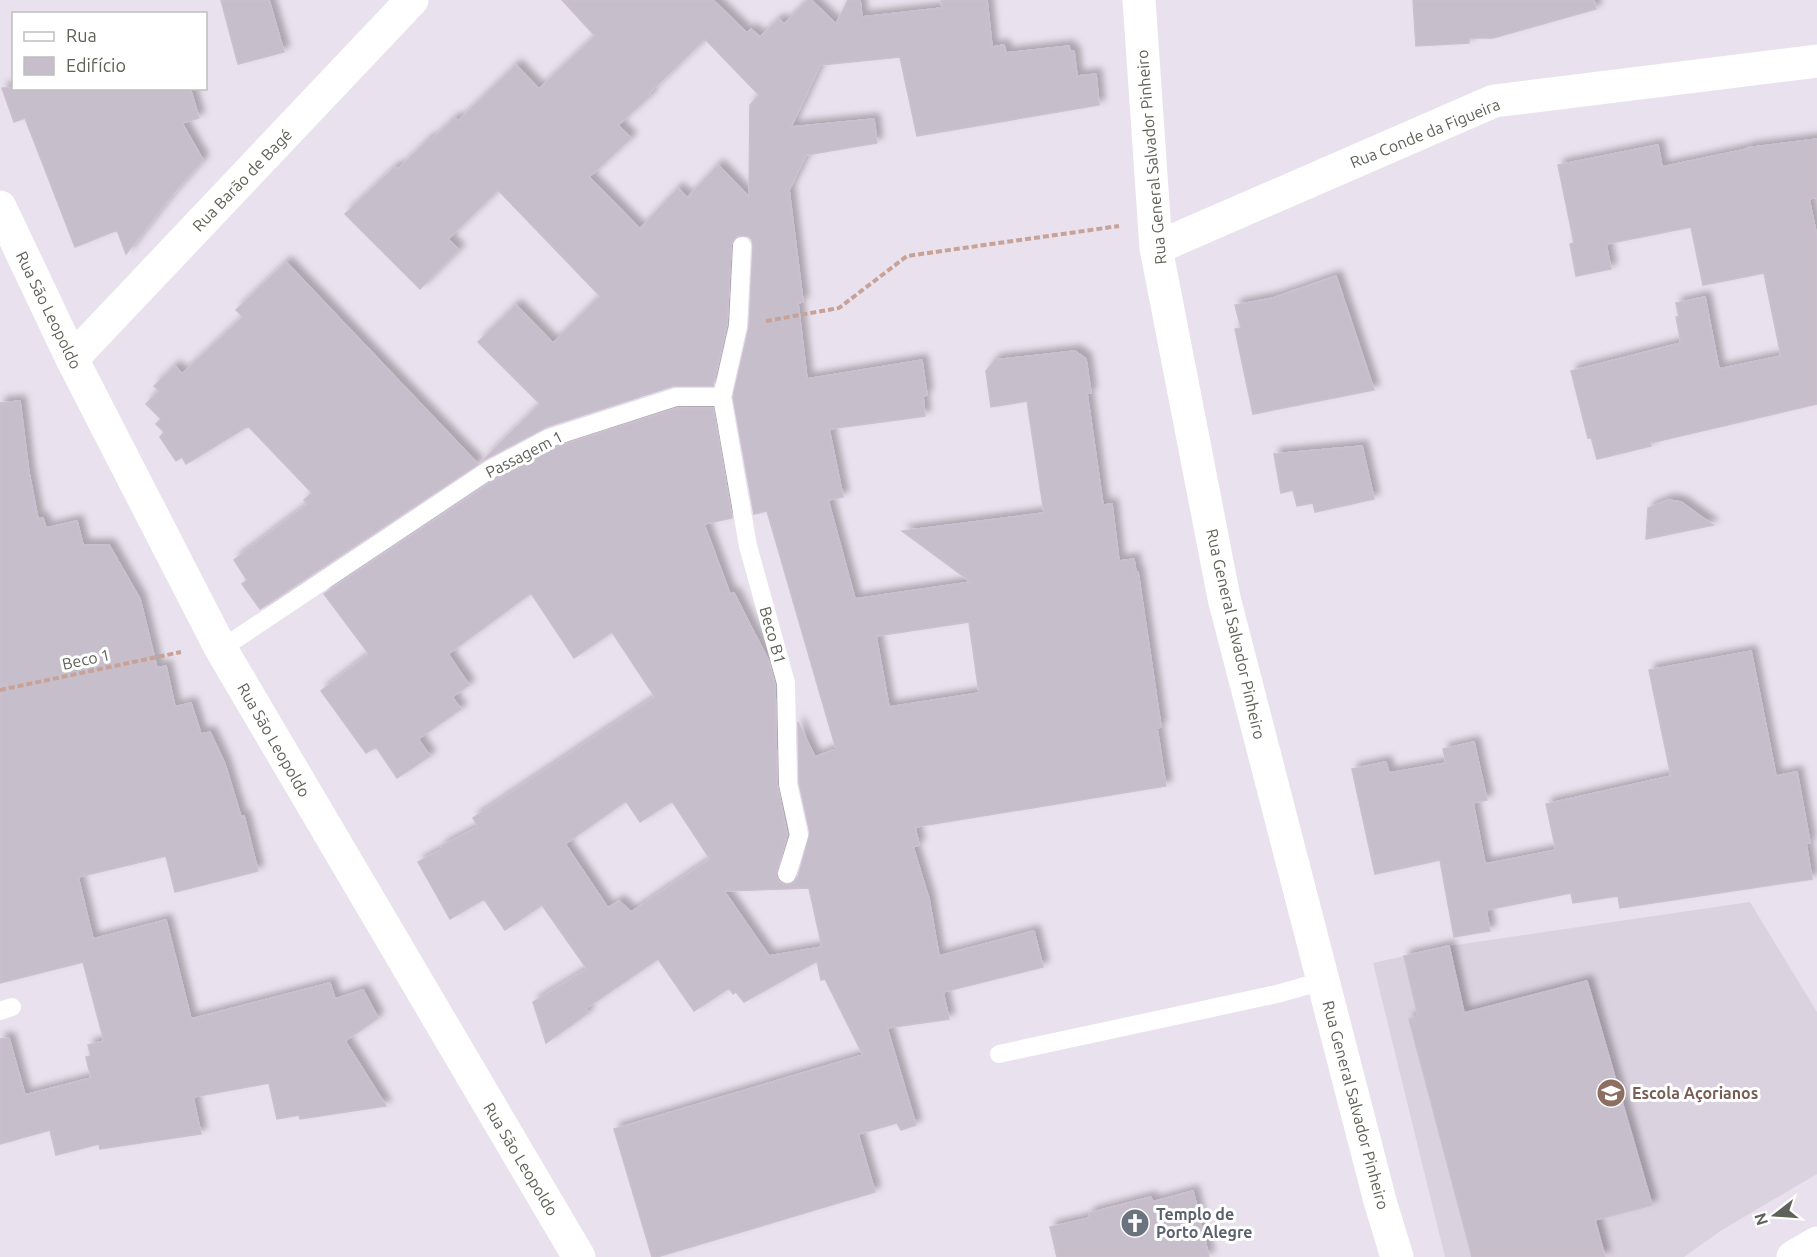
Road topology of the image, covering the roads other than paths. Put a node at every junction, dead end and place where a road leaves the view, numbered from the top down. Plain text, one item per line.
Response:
1 (411, 0) edge
2 (1139, 0) edge
3 (1817, 61) edge
4 (0, 207) edge
5 (1156, 235) junction
6 (742, 246) dead end
7 (72, 359) junction
8 (722, 397) junction
9 (221, 649) junction
10 (788, 874) dead end
11 (1323, 981) junction
12 (999, 1054) dead end
13 (1817, 1243) edge
14 (579, 1257) edge
15 (1397, 1257) edge
16 (1793, 1257) edge

1 - 7 street, Rua Barão de Bagé
2 - 5 street, Rua General Salvador Pinheiro
3 - 5 street, Rua Conde da Figueira
4 - 7 street, Rua São Leopoldo
5 - 11 street, Rua General Salvador Pinheiro
6 - 8 lane
7 - 9 street, Rua São Leopoldo
8 - 9 lane, Passagem 1
8 - 10 lane, Beco B1
9 - 14 street, Rua São Leopoldo
11 - 12 lane
11 - 15 street, Rua General Salvador Pinheiro
13 - 16 street

